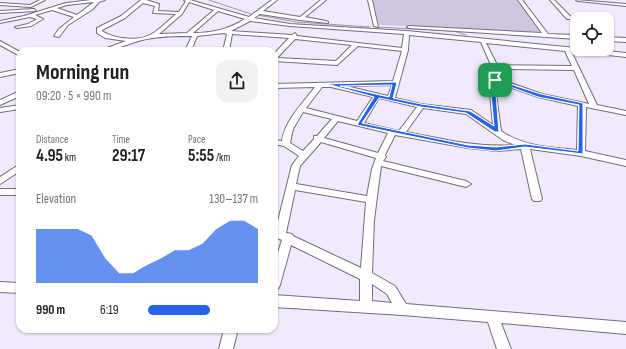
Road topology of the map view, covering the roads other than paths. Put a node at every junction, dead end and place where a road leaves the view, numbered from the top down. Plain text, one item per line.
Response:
1 (43, 0) edge
2 (71, 0) edge
3 (98, 0) edge
4 (103, 0) edge
5 (187, 0) edge
6 (275, 0) edge
7 (324, 0) edge
8 (370, 0) edge
9 (520, 0) edge
10 (552, 0) edge
11 (578, 0) edge
12 (143, 1) edge
13 (0, 4) edge
14 (66, 4) junction
15 (626, 4) edge
16 (49, 8) junction
17 (30, 10) junction
18 (217, 10) junction
19 (0, 12) edge
20 (259, 12) junction
21 (180, 13) junction
22 (77, 16) junction
23 (569, 18) dead end
24 (300, 19) junction
25 (249, 20) junction
26 (0, 22) edge
27 (290, 25) junction
28 (17, 27) dead end
29 (375, 28) junction
30 (470, 30) junction
31 (222, 31) junction
32 (230, 32) junction
33 (407, 33) junction
34 (192, 34) junction
35 (546, 35) junction
36 (57, 36) dead end
37 (153, 36) junction
38 (295, 37) junction
39 (570, 37) edge
40 (614, 39) edge
41 (131, 40) junction
42 (472, 40) junction
43 (626, 40) edge
44 (483, 41) junction
45 (0, 43) edge
46 (357, 44) junction
47 (113, 47) edge
48 (189, 47) edge
49 (227, 47) edge
50 (405, 50) junction
51 (568, 50) junction
52 (16, 52) edge
53 (278, 54) edge
54 (626, 55) edge
55 (278, 58) edge
56 (496, 67) junction
57 (576, 68) junction
58 (16, 72) edge
59 (0, 75) edge
60 (495, 80) junction
61 (395, 83) junction
62 (325, 84) junction
63 (278, 86) edge
64 (16, 96) edge
65 (377, 96) junction
66 (391, 99) junction
67 (0, 103) edge
68 (582, 104) junction
69 (421, 106) junction
70 (594, 106) junction
71 (16, 108) edge
72 (0, 110) edge
73 (303, 110) junction
74 (626, 113) edge
75 (336, 119) junction
76 (359, 124) junction
77 (497, 130) junction
78 (396, 133) junction
79 (317, 138) junction
80 (278, 143) edge
81 (286, 144) junction
82 (525, 146) junction
83 (581, 153) junction
84 (303, 155) junction
85 (380, 160) junction
86 (626, 163) edge
87 (16, 170) edge
88 (0, 181) edge
89 (466, 184) dead end
90 (291, 186) junction
91 (0, 192) edge
92 (16, 192) edge
93 (537, 199) dead end
94 (372, 200) junction
95 (281, 235) edge
96 (278, 256) edge
97 (366, 274) junction
98 (0, 287) edge
99 (16, 288) edge
100 (278, 301) edge
101 (366, 307) junction
102 (402, 309) junction
103 (493, 318) junction
104 (626, 328) edge
105 (230, 333) edge
106 (226, 349) edge
107 (504, 349) edge

1 - 17 street
2 - 14 street
3 - 4 street
3 - 14 street
3 - 22 street
5 - 18 street
5 - 21 street
6 - 20 street
7 - 24 street
8 - 29 street
9 - 35 street
10 - 23 street
11 - 15 street
12 - 21 street
12 - 41 street
13 - 17 street
14 - 16 street
16 - 17 street
16 - 22 street
17 - 19 street
17 - 26 street
17 - 28 street
18 - 25 street
18 - 34 street
20 - 24 street
20 - 25 street
21 - 37 street
22 - 36 street
24 - 29 street
25 - 27 street
25 - 31 street
27 - 29 street
27 - 38 street
29 - 30 street
29 - 33 street
30 - 35 street
30 - 42 street
31 - 32 street
31 - 34 street
32 - 38 street
32 - 49 street
33 - 42 street
33 - 50 street
34 - 37 street
34 - 48 street
35 - 39 street
37 - 41 street
38 - 46 street
38 - 53 street
40 - 43 street
41 - 47 street
42 - 44 street
44 - 51 street
44 - 56 street
45 - 52 street
46 - 50 street
46 - 55 street
50 - 61 street
51 - 54 street
51 - 57 street
56 - 57 street
56 - 60 street
57 - 70 street
58 - 59 street
60 - 68 street
60 - 77 street
61 - 62 street
61 - 66 street
62 - 63 street
62 - 65 street
62 - 73 street
64 - 67 street
65 - 66 street
65 - 76 street
66 - 69 street
68 - 70 street
68 - 83 street
69 - 77 street
69 - 78 street
70 - 74 street
71 - 72 street
73 - 75 street
73 - 81 street
75 - 76 street
75 - 79 street
76 - 78 street
77 - 82 street
78 - 82 street
78 - 85 street
79 - 84 street
79 - 85 street
80 - 81 street
81 - 84 street
82 - 83 street
82 - 93 street
83 - 86 street
84 - 90 street
85 - 89 street
85 - 94 street
87 - 88 street
90 - 94 street
90 - 95 street
91 - 92 street
94 - 97 street
95 - 96 street
95 - 97 street
97 - 101 street
97 - 102 street
98 - 99 street
100 - 101 street
101 - 102 street
102 - 103 street
103 - 104 street
103 - 107 street
105 - 106 street

